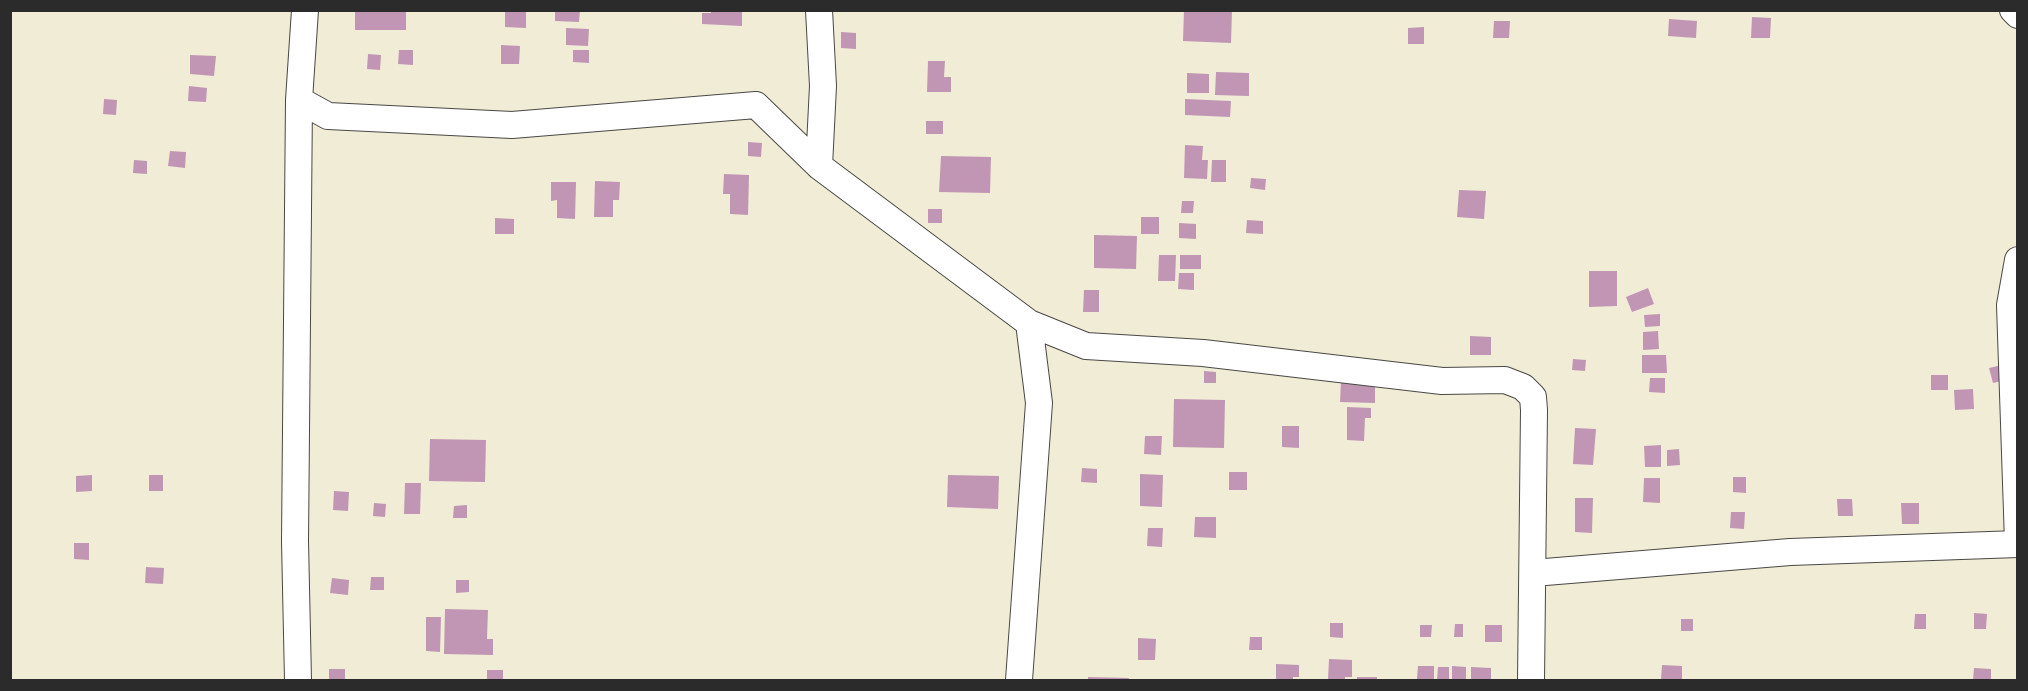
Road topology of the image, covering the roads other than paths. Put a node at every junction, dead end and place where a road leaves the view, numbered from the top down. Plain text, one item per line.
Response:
1 (305, 10) edge
2 (819, 10) edge
3 (2013, 10) edge
4 (2018, 15) edge
5 (299, 99) junction
6 (819, 166) junction
7 (2018, 260) edge
8 (1029, 323) junction
9 (2018, 543) edge
10 (1533, 573) junction
11 (298, 681) edge
12 (1018, 681) edge
13 (1531, 681) edge

1 - 5 street
2 - 6 street
3 - 4 street
5 - 6 street
5 - 11 street
6 - 8 street
7 - 9 street
8 - 10 street
8 - 12 street
9 - 10 street
10 - 13 street

